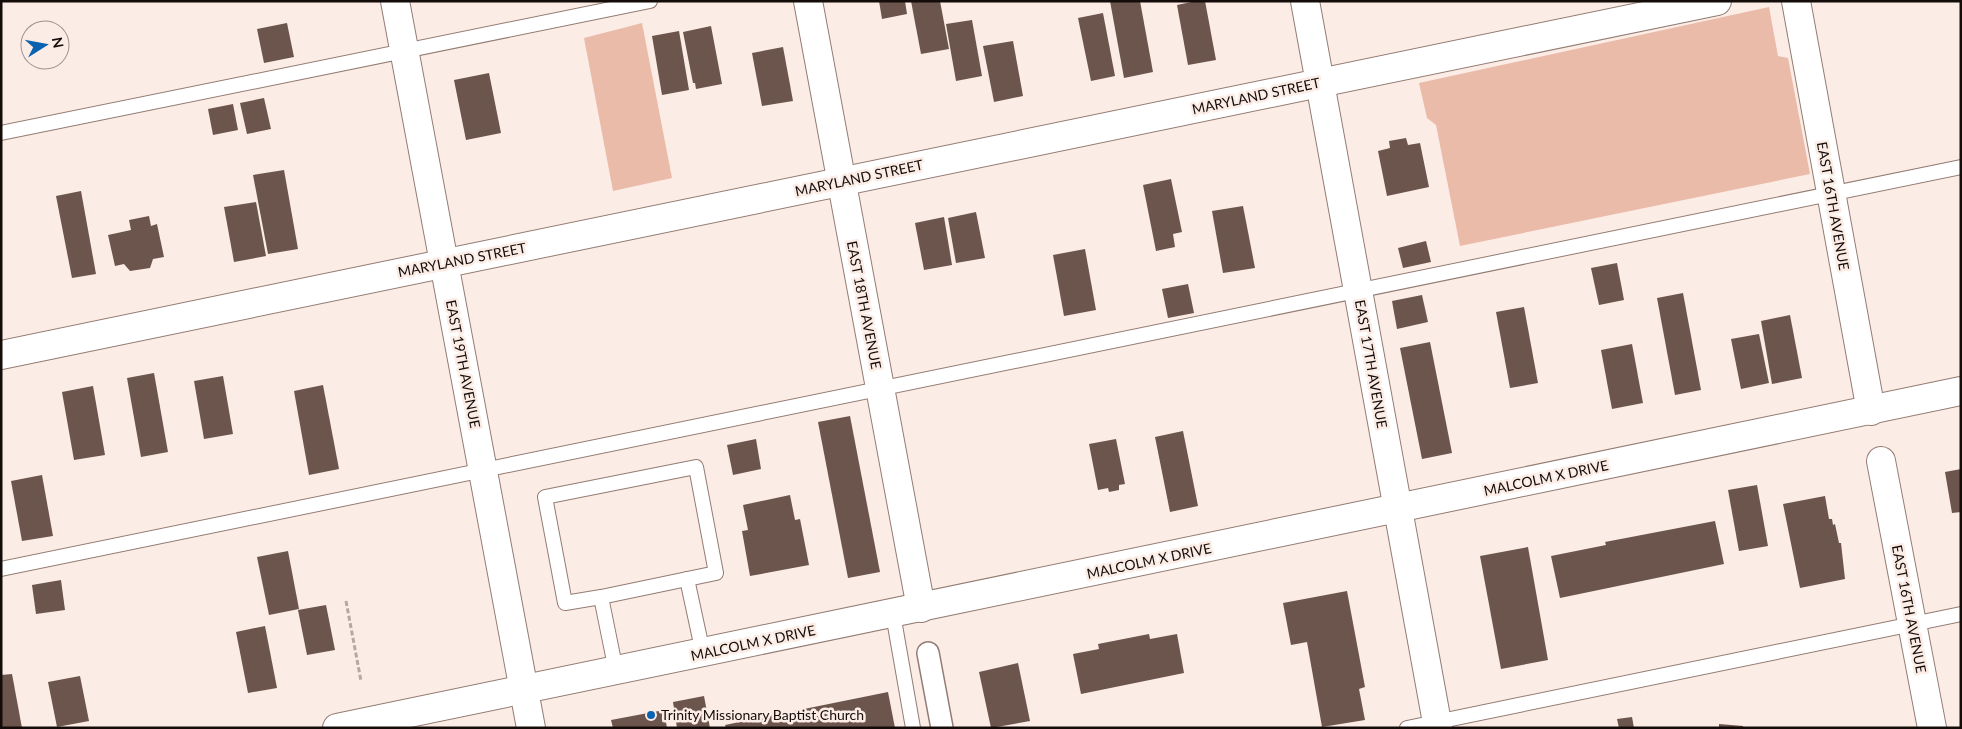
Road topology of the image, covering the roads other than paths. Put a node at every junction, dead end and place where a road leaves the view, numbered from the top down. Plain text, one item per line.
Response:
1 (395, 1) edge
2 (650, 1) edge
3 (808, 1) edge
4 (1305, 1) edge
5 (1717, 1) edge
6 (1796, 1) edge
7 (404, 52) junction
8 (1320, 83) junction
9 (1, 133) edge
10 (1961, 167) edge
11 (841, 182) junction
12 (1831, 194) junction
13 (444, 263) junction
14 (1358, 291) junction
15 (1, 355) edge
16 (879, 389) junction
17 (1961, 391) edge
18 (1871, 411) junction
19 (1881, 461) dead end
20 (483, 469) junction
21 (1398, 509) junction
22 (1, 569) edge
23 (687, 579) junction
24 (601, 597) junction
25 (920, 608) junction
26 (893, 614) junction
27 (1961, 614) edge
28 (1912, 624) junction
29 (703, 653) junction
30 (928, 653) dead end
31 (616, 671) junction
32 (524, 690) junction
33 (1437, 725) edge
34 (337, 728) edge
35 (531, 728) edge
36 (913, 728) edge
37 (942, 728) edge
38 (1407, 728) edge
39 (1932, 728) edge

1 - 7 street, EAST 19TH AVENUE
2 - 7 lane
3 - 11 street, EAST 18TH AVENUE
4 - 8 street, EAST 17TH AVENUE
5 - 8 street, MARYLAND STREET
6 - 12 street, EAST 16TH AVENUE
7 - 9 lane
7 - 13 street, EAST 19TH AVENUE
8 - 11 street, MARYLAND STREET
8 - 14 street, EAST 17TH AVENUE
10 - 12 lane
11 - 13 street, MARYLAND STREET
11 - 16 street, EAST 18TH AVENUE
12 - 14 lane
12 - 18 street, EAST 16TH AVENUE
13 - 15 street, MARYLAND STREET
13 - 20 street, EAST 19TH AVENUE
14 - 16 lane
14 - 21 street, EAST 17TH AVENUE
16 - 20 lane
16 - 25 street, EAST 18TH AVENUE
17 - 18 street, MALCOLM X DRIVE
18 - 21 street, MALCOLM X DRIVE
19 - 28 street, EAST 16TH AVENUE
20 - 22 lane
20 - 32 street, EAST 19TH AVENUE
21 - 25 street, MALCOLM X DRIVE
21 - 33 street, EAST 17TH AVENUE
23 - 24 lane
23 - 24 lane
23 - 29 lane
24 - 31 lane
25 - 26 street, MALCOLM X DRIVE
26 - 29 street, MALCOLM X DRIVE
26 - 36 lane
27 - 28 lane
28 - 33 lane
28 - 39 street, EAST 16TH AVENUE
29 - 31 street, MALCOLM X DRIVE
30 - 37 street
31 - 32 street, MALCOLM X DRIVE
32 - 34 street, MALCOLM X DRIVE
32 - 35 street, EAST 19TH AVENUE
33 - 38 lane

